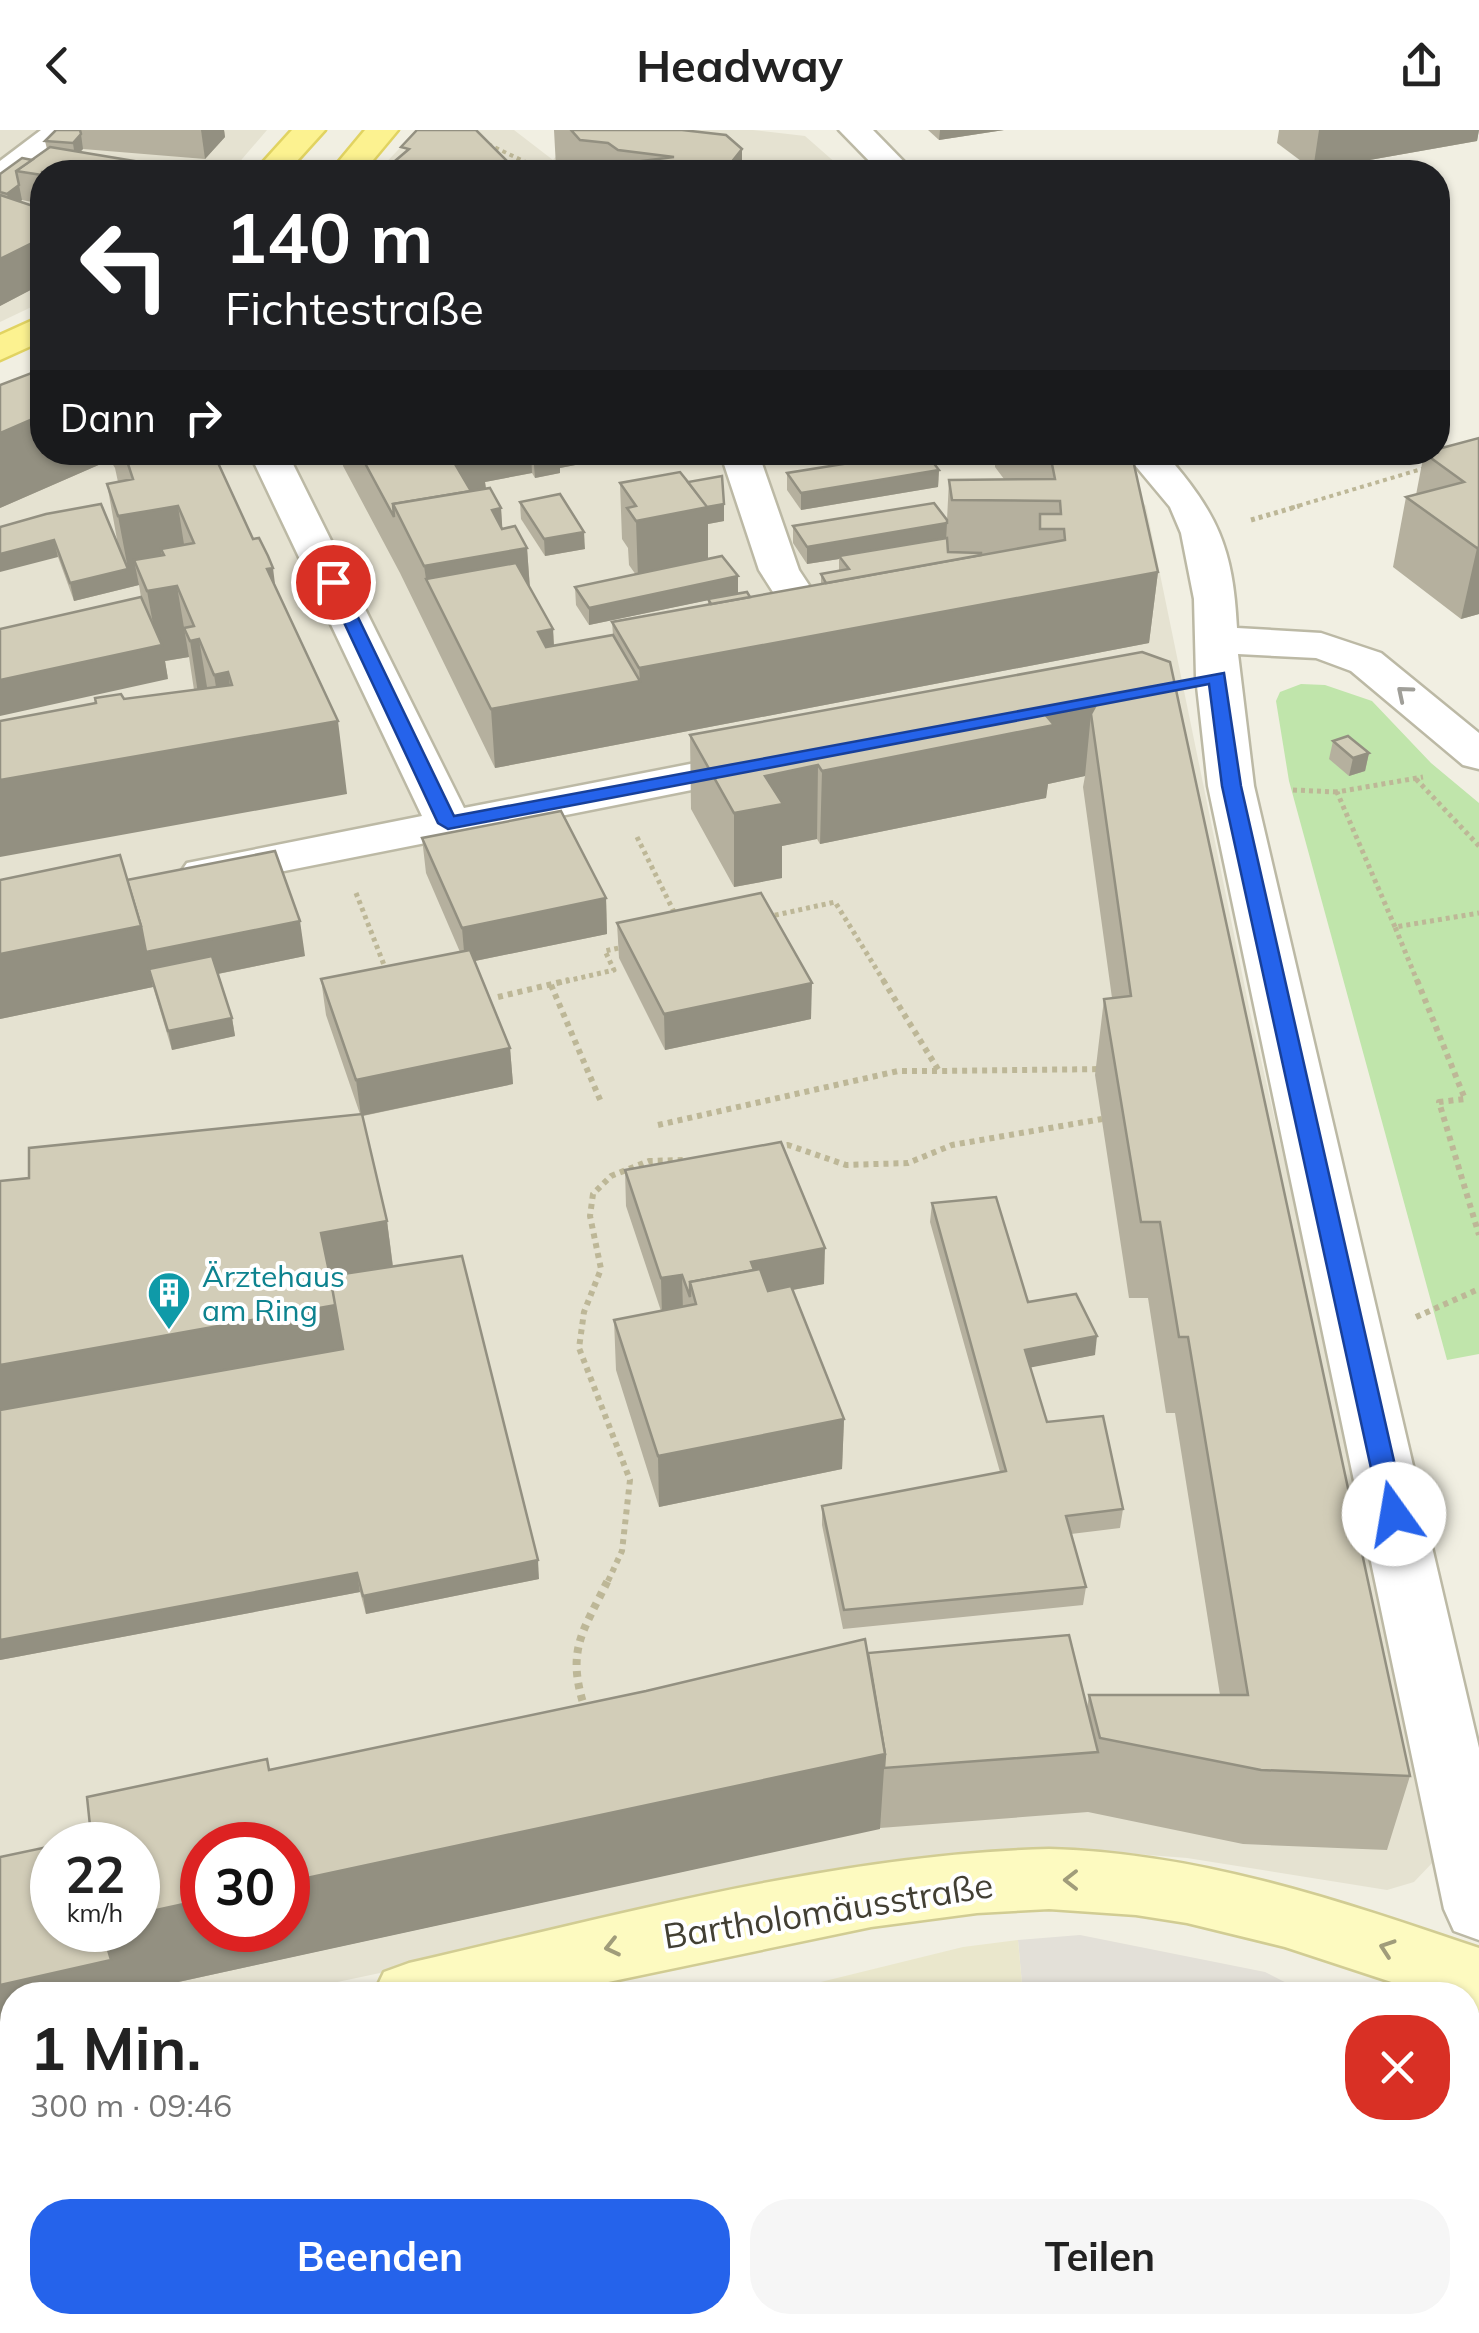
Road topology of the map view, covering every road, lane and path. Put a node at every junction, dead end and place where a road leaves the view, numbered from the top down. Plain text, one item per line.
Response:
1 (61, 130) edge
2 (309, 130) edge
3 (382, 130) edge
4 (855, 130) edge
5 (477, 138) edge
6 (281, 160) edge
7 (356, 160) edge
8 (522, 160) edge
9 (886, 160) edge
10 (0, 178) edge
11 (30, 333) edge
12 (0, 348) edge
13 (274, 465) edge
14 (743, 465) edge
15 (1154, 465) edge
16 (1435, 465) edge
17 (1201, 533) junction
18 (833, 652) edge
19 (1206, 667) junction
20 (798, 756) edge
21 (1479, 756) edge
22 (1429, 776) dead end
23 (1416, 779) junction
24 (1292, 790) dead end
25 (614, 792) junction
26 (1337, 792) junction
27 (448, 823) junction
28 (338, 846) junction
29 (1479, 846) edge
30 (169, 880) edge
31 (1479, 914) edge
32 (760, 918) edge
33 (678, 919) edge
34 (1395, 927) junction
35 (637, 944) edge
36 (391, 983) edge
37 (552, 985) junction
38 (498, 996) dead end
39 (1121, 1069) edge
40 (939, 1071) junction
41 (602, 1102) dead end
42 (1102, 1119) dead end
43 (658, 1125) dead end
44 (769, 1148) edge
45 (697, 1159) edge
46 (1479, 1235) edge
47 (1479, 1289) edge
48 (1402, 1321) dead end
49 (591, 1725) edge
50 (1479, 1910) edge
51 (1479, 1980) edge
52 (464, 1982) edge

1 - 10 street
2 - 6 main road
3 - 7 main road
4 - 9 street
5 - 8 path
11 - 12 main road
13 - 27 street
14 - 18 street
15 - 17 street
16 - 17 path
17 - 19 street
21 -> 19 street
19 - 50 street
20 - 25 street
22 - 23 path
23 - 26 path
23 - 29 path
24 - 26 path
25 - 27 street
25 - 33 path
26 - 34 path
27 - 28 street
28 - 30 street
28 - 36 path
31 - 34 path
32 - 40 path
34 - 46 path
35 - 37 path
37 - 38 path
37 - 41 path
39 - 40 path
40 - 43 path
42 - 44 path
45 - 49 path
47 - 48 path
51 -> 52 street, Bartholomäusstraße

